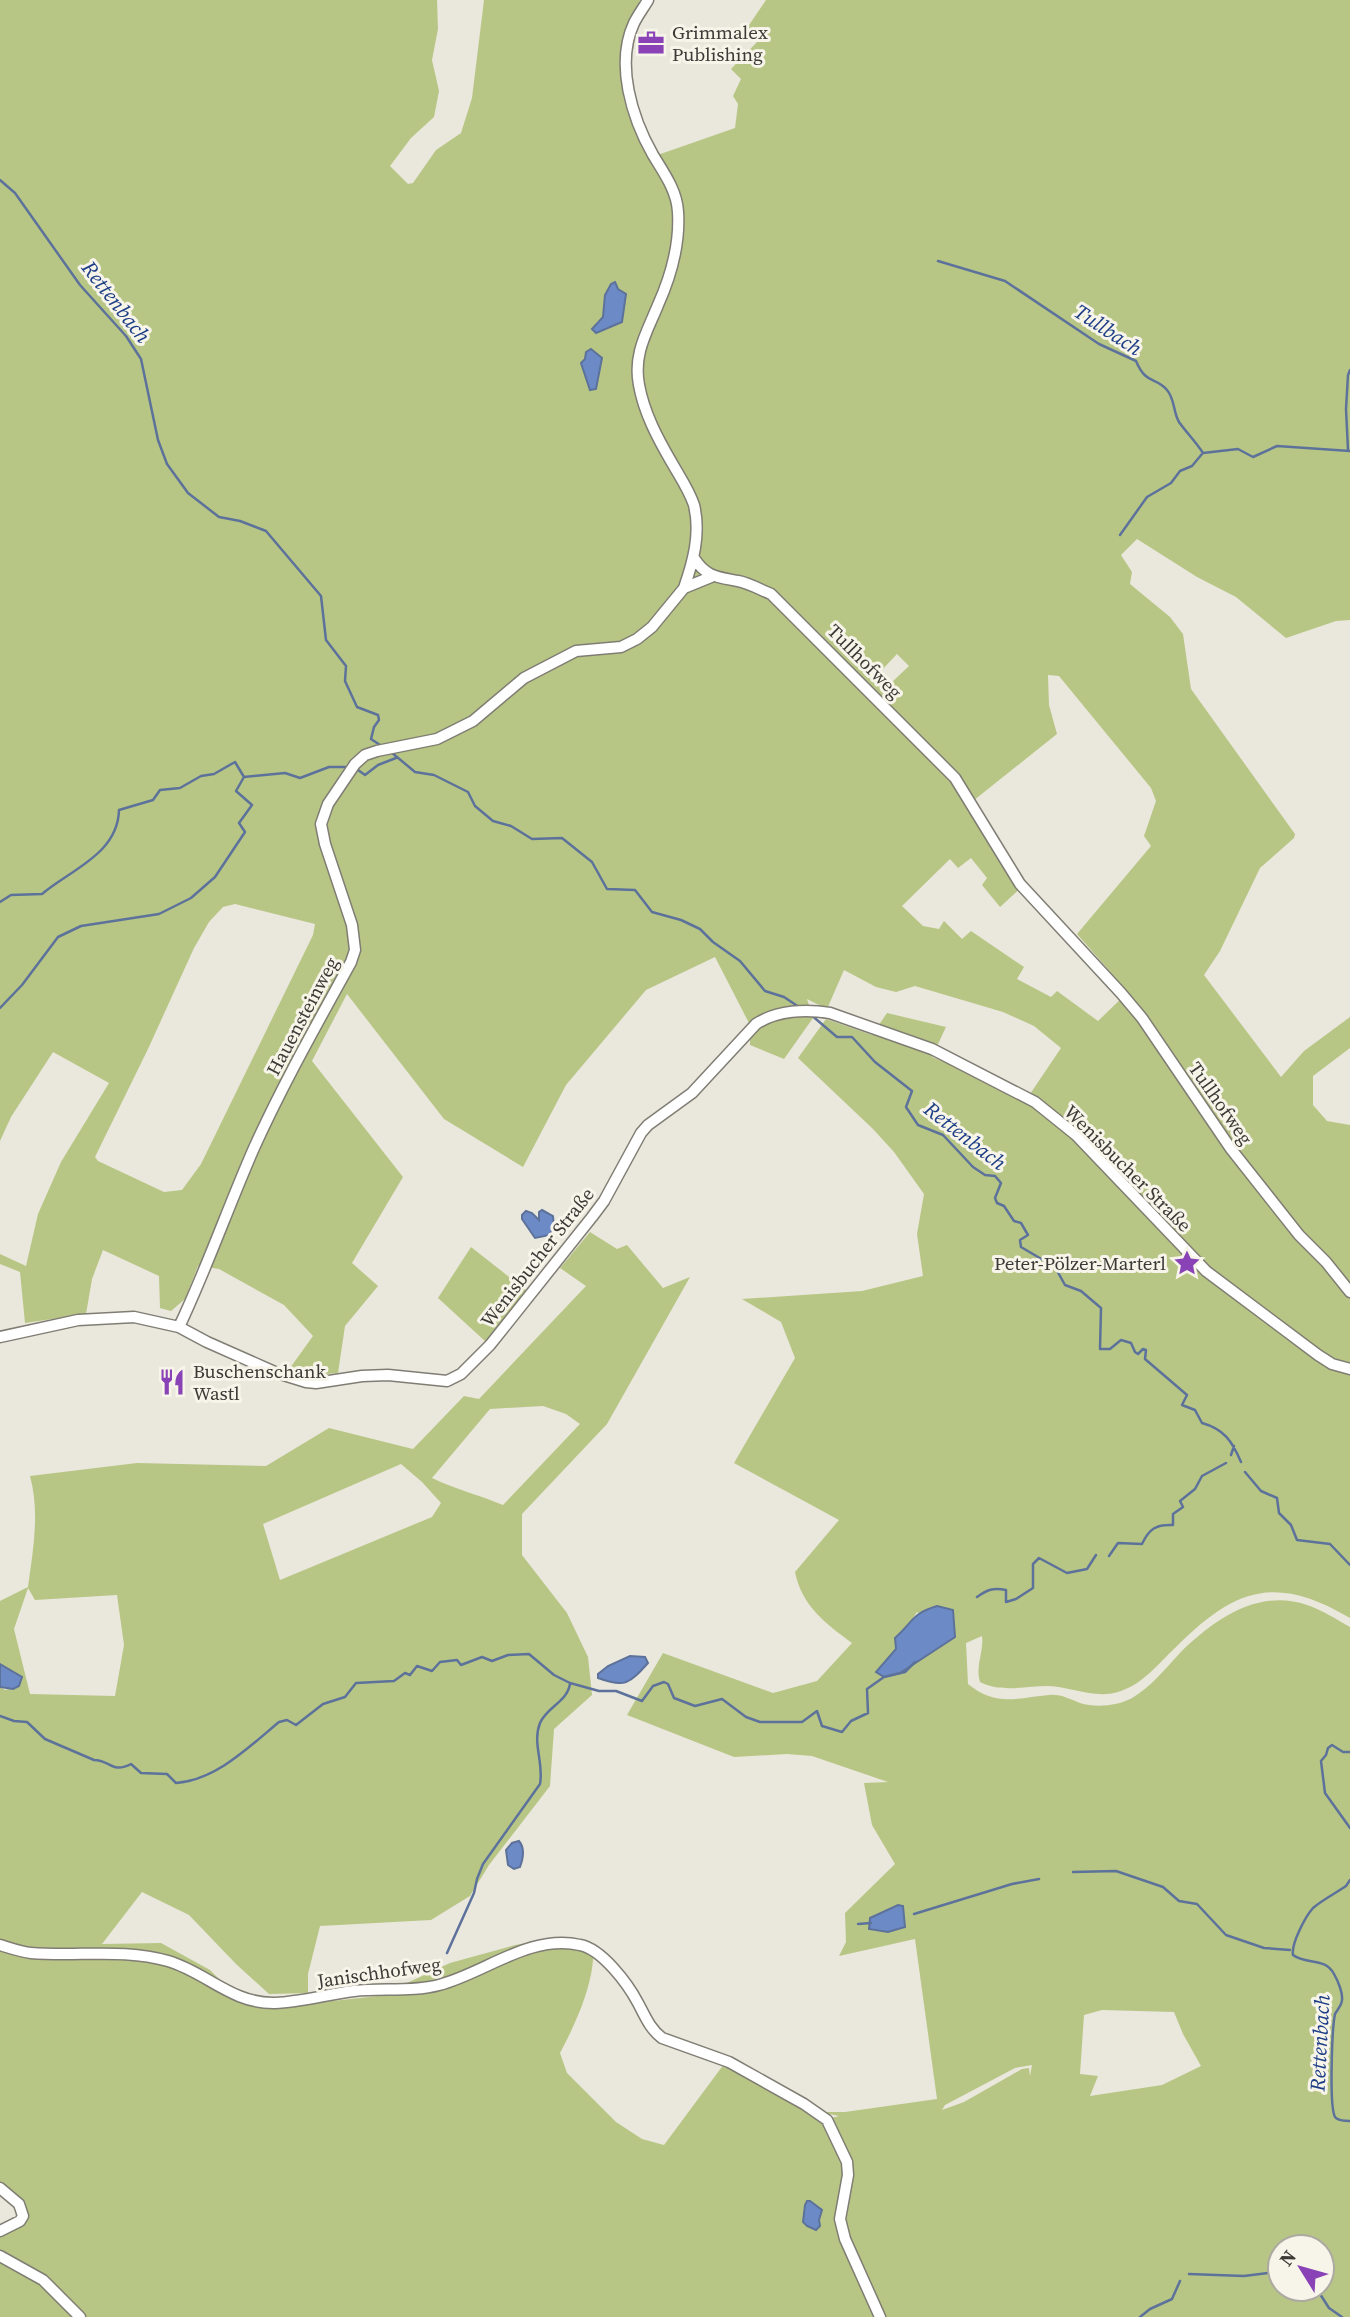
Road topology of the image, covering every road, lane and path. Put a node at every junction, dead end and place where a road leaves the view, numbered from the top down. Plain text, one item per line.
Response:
1 (648, 0) edge
2 (694, 558) junction
3 (711, 577) junction
4 (684, 589) junction
5 (1350, 1292) edge
6 (180, 1326) junction
7 (0, 1337) edge
8 (1350, 1369) edge
9 (0, 1945) edge
10 (0, 2188) edge
11 (0, 2231) edge
12 (0, 2256) edge
13 (80, 2317) edge
14 (880, 2317) edge

1 - 2 street
2 - 3 street
2 - 4 street, Hauensteinweg
3 - 4 street, Hauensteinweg
3 - 5 street, Tullhofweg
4 - 6 street, Hauensteinweg
6 - 7 street, Wenisbucher Straße
6 - 8 street, Wenisbucher Straße
9 - 14 street, Janischhofweg
10 - 11 street
12 - 13 street

